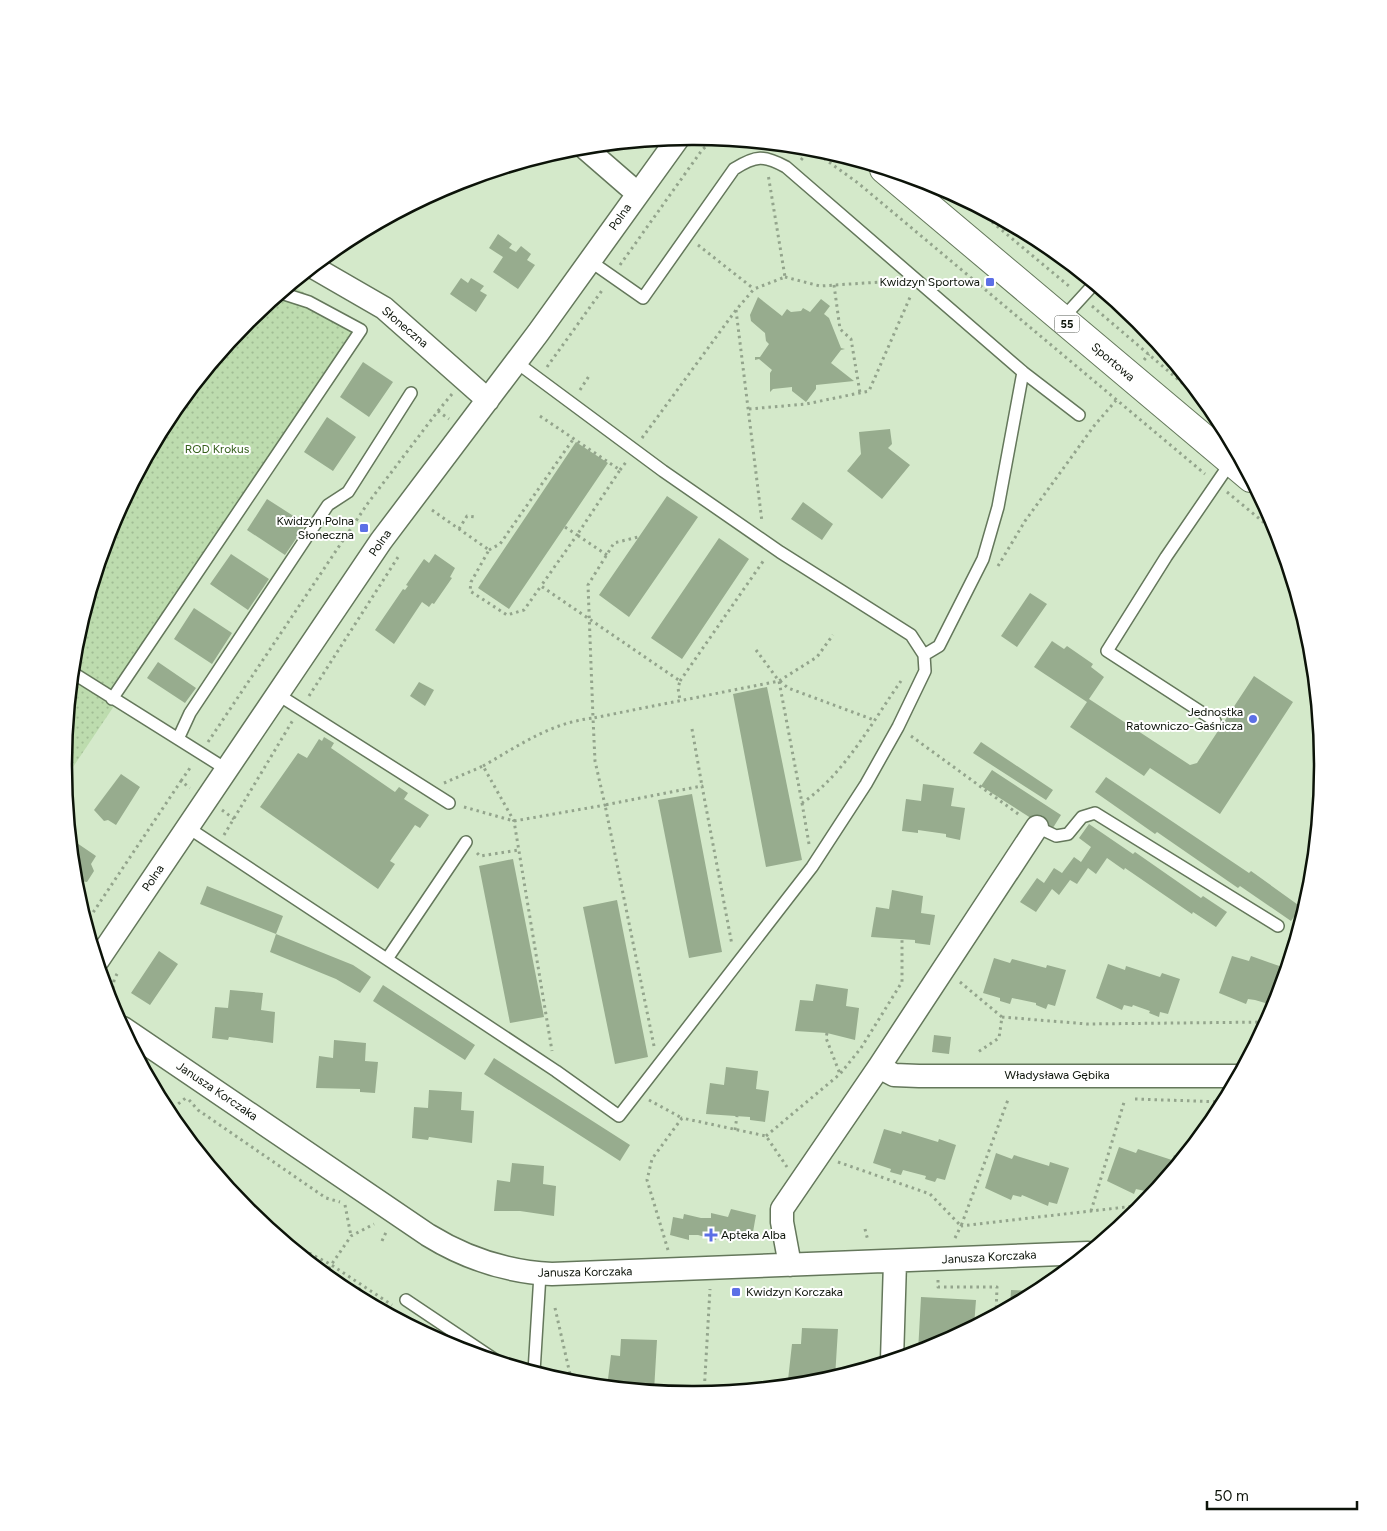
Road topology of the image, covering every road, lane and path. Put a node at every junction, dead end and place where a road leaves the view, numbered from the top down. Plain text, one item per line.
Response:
1 (671, 145) edge
2 (708, 145) edge
3 (592, 153) edge
4 (764, 157) junction
5 (824, 158) edge
6 (896, 178) edge
7 (630, 187) junction
8 (686, 236) junction
9 (590, 261) junction
10 (322, 268) edge
11 (612, 276) junction
12 (785, 277) junction
13 (918, 280) junction
14 (834, 285) junction
15 (1090, 288) edge
16 (754, 289) junction
17 (288, 295) edge
18 (736, 310) junction
19 (1062, 319) junction
20 (516, 362) junction
21 (1023, 372) junction
22 (538, 379) junction
23 (1124, 388) junction
24 (411, 393) dead end
25 (860, 393) junction
26 (488, 400) junction
27 (749, 410) junction
28 (1079, 415) dead end
29 (540, 416) dead end
30 (464, 430) junction
31 (574, 438) junction
32 (634, 450) junction
33 (626, 461) dead end
34 (634, 466) dead end
35 (1233, 475) edge
36 (437, 503) dead end
37 (1257, 506) edge
38 (432, 510) junction
39 (474, 517) dead end
40 (426, 518) dead end
41 (565, 527) dead end
42 (459, 529) junction
43 (577, 534) junction
44 (638, 537) dead end
45 (764, 540) junction
46 (404, 548) dead end
47 (489, 550) junction
48 (761, 552) dead end
49 (607, 555) junction
50 (995, 571) dead end
51 (541, 586) junction
52 (589, 618) junction
53 (833, 635) dead end
54 (756, 650) dead end
55 (924, 655) junction
56 (79, 678) edge
57 (680, 681) junction
58 (779, 681) junction
59 (277, 694) junction
60 (112, 698) junction
61 (680, 700) junction
62 (300, 709) junction
63 (593, 718) junction
64 (874, 720) junction
65 (1215, 721) dead end
66 (898, 727) junction
67 (692, 729) dead end
68 (178, 739) junction
69 (200, 753) junction
70 (483, 766) junction
71 (226, 769) junction
72 (181, 781) dead end
73 (702, 786) junction
74 (426, 788) junction
75 (450, 803) joint
76 (802, 803) junction
77 (605, 805) junction
78 (514, 821) junction
79 (187, 827) junction
80 (1037, 827) junction
81 (466, 842) joint
82 (213, 844) junction
83 (519, 850) junction
84 (812, 867) junction
85 (1278, 926) dead end
86 (902, 939) dead end
87 (102, 954) edge
88 (952, 954) junction
89 (387, 959) junction
90 (122, 965) dead end
91 (736, 965) junction
92 (112, 983) edge
93 (1002, 1017) junction
94 (1258, 1022) edge
95 (827, 1033) dead end
96 (135, 1036) edge
97 (657, 1064) junction
98 (879, 1067) junction
99 (556, 1071) junction
100 (840, 1074) junction
101 (976, 1075) junction
102 (1231, 1076) edge
103 (187, 1097) dead end
104 (1001, 1097) dead end
105 (1010, 1097) junction
106 (1019, 1098) dead end
107 (1116, 1099) dead end
108 (1125, 1099) junction
109 (1216, 1102) edge
110 (652, 1103) dead end
111 (737, 1116) dead end
112 (682, 1118) junction
113 (735, 1130) junction
114 (766, 1136) junction
115 (832, 1159) dead end
116 (789, 1169) dead end
117 (344, 1202) junction
118 (353, 1202) dead end
119 (1131, 1206) edge
120 (1092, 1211) junction
121 (379, 1221) dead end
122 (384, 1224) dead end
123 (961, 1226) junction
124 (351, 1236) junction
125 (382, 1241) dead end
126 (1077, 1253) edge
127 (311, 1254) edge
128 (895, 1262) junction
129 (330, 1264) junction
130 (790, 1264) junction
131 (328, 1268) edge
132 (710, 1268) junction
133 (674, 1270) junction
134 (539, 1282) junction
135 (362, 1286) junction
136 (946, 1287) dead end
137 (360, 1289) edge
138 (406, 1300) dead end
139 (393, 1306) dead end
140 (996, 1307) edge
141 (476, 1347) edge
142 (892, 1354) edge
143 (534, 1365) edge
144 (570, 1374) edge
145 (705, 1386) edge

1 - 7 street, Polna
2 - 11 path
3 - 7 street
4 - 8 lane
4 - 12 path
4 - 13 lane
5 - 23 path
6 - 19 main road, Sportowa / 55
7 - 9 street, Polna
8 - 11 lane
8 - 16 path
9 - 11 lane
9 - 20 street, Polna
10 - 26 street, Słoneczna
11 - 22 path
12 - 14 path
12 - 16 path
13 - 14 path
13 - 21 lane
13 - 25 path
14 - 25 path
15 - 19 lane
16 - 18 path
17 - 60 lane
18 - 27 path
18 - 32 path
19 - 23 main road, Sportowa / 55
20 - 22 lane
20 - 26 street, Polna
21 - 28 lane
21 - 55 lane
22 - 32 lane
23 - 35 main road, Sportowa / 55
23 - 35 path
23 - 50 path
24 - 68 lane
25 - 27 path
26 - 30 street, Polna
27 - 45 path
29 - 31 path
30 - 59 street, Polna
30 - 69 path
31 - 43 path
31 - 47 path
32 - 45 lane
33 - 34 path
35 - 37 path
35 - 65 lane
36 - 38 path
38 - 40 path
38 - 42 path
39 - 42 path
41 - 43 path
42 - 47 path
43 - 49 path
43 - 51 path
44 - 49 path
45 - 55 lane
46 - 62 path
47 - 51 path
48 - 57 path
49 - 52 path
51 - 52 path
52 - 57 path
52 - 63 path
53 - 58 path
54 - 58 path
55 - 64 path
55 - 66 lane
56 - 60 lane
57 - 61 path
58 - 61 path
58 - 64 path
58 - 76 path
59 - 62 lane
59 - 71 street, Polna
60 - 68 lane
61 - 63 path
62 - 74 lane
62 - 82 path
63 - 70 path
63 - 77 path
64 - 76 path
66 - 80 path
66 - 84 lane
67 - 73 path
68 - 69 lane
69 - 71 lane
69 - 72 path
70 - 74 path
70 - 78 path
71 - 79 street, Polna
73 - 77 path
73 - 91 path
74 - 75 lane
75 - 78 path
76 - 84 path
77 - 78 path
77 - 97 path
78 - 83 path
79 - 82 lane
79 - 87 street, Polna
80 - 85 lane
80 - 88 street
81 - 83 path
81 - 89 lane
82 - 89 lane
83 - 99 path
84 - 91 lane
86 - 100 path
88 - 93 path
88 - 98 street
89 - 99 lane
90 - 92 path
91 - 97 lane
93 - 94 path
93 - 101 path
95 - 100 path
96 - 134 street, Janusza Korczaka
97 - 99 lane
98 - 101 street, Władysława Gębika
98 - 130 street
100 - 114 path
101 - 102 street, Władysława Gębika
103 - 117 path
104 - 105 path
105 - 106 path
105 - 123 path
107 - 108 path
108 - 109 path
108 - 120 path
110 - 112 path
111 - 113 path
112 - 113 path
112 - 133 path
113 - 114 path
114 - 116 path
115 - 123 path
117 - 118 path
117 - 124 path
119 - 120 path
120 - 123 path
121 - 124 path
122 - 125 path
124 - 129 path
126 - 128 street, Janusza Korczaka
127 - 129 path
128 - 130 street, Janusza Korczaka
128 - 142 street
129 - 131 path
129 - 135 path
130 - 132 street, Janusza Korczaka
132 - 133 street, Janusza Korczaka
132 - 145 path
133 - 134 street, Janusza Korczaka
134 - 143 lane
134 - 144 path
135 - 137 path
135 - 139 path
136 - 140 path
138 - 141 lane

